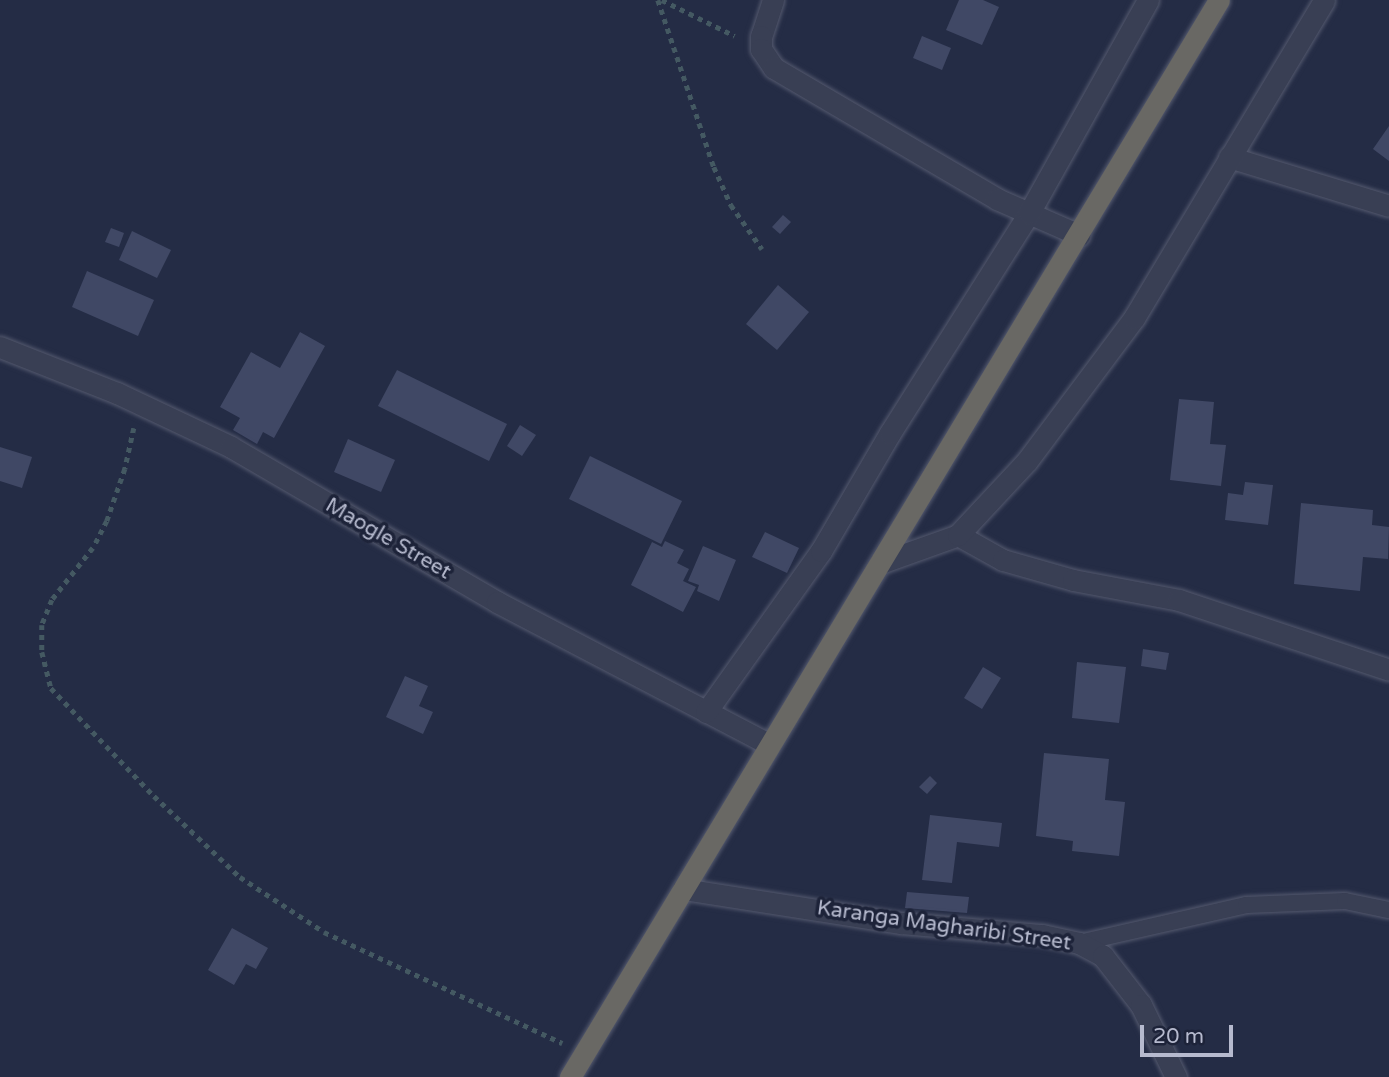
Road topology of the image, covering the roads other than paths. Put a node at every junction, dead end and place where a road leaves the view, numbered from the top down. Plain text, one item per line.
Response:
1 (773, 0) edge
2 (1148, 0) edge
3 (1219, 0) edge
4 (1324, 0) edge
5 (1229, 157) junction
6 (1389, 206) edge
7 (1029, 213) junction
8 (1079, 234) junction
9 (0, 347) edge
10 (958, 535) junction
11 (880, 563) junction
12 (1389, 670) edge
13 (706, 712) junction
14 (770, 745) junction
15 (683, 889) junction
16 (1389, 911) edge
17 (1079, 943) junction
18 (570, 1077) edge
19 (1176, 1077) edge

1 - 7 street
2 - 7 street
3 - 8 highway
4 - 5 street
5 - 6 street
5 - 10 street
7 - 8 street
7 - 13 street
8 - 11 highway
9 - 13 street, Maogle Street
10 - 11 street
10 - 12 street
11 - 14 highway
13 - 14 street, Maogle Street
14 - 15 highway
15 - 17 street, Karanga Magharibi Street
15 - 18 highway
16 - 17 lane
17 - 19 street, Karanga Magharibi Street

